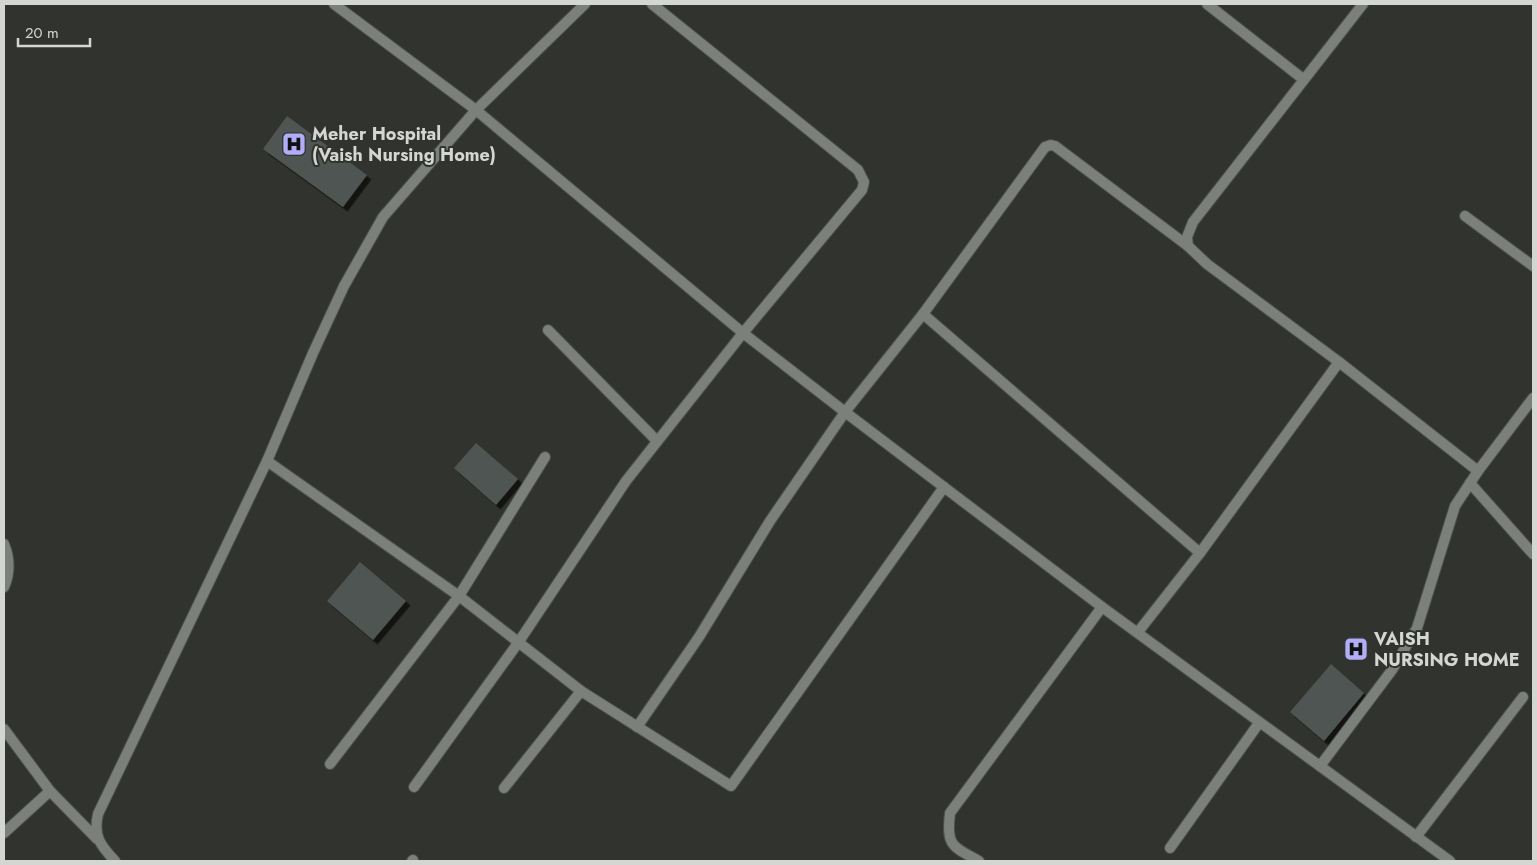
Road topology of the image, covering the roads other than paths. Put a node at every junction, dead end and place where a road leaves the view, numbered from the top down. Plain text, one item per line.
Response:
1 (334, 4) edge
2 (585, 4) edge
3 (652, 4) edge
4 (1207, 4) edge
5 (1362, 4) edge
6 (1303, 79) junction
7 (476, 110) junction
8 (1465, 216) dead end
9 (1188, 246) junction
10 (1533, 266) edge
11 (923, 314) junction
12 (548, 330) dead end
13 (743, 333) junction
14 (1339, 362) junction
15 (1533, 398) edge
16 (845, 412) junction
17 (657, 441) junction
18 (545, 457) dead end
19 (267, 461) junction
20 (1478, 471) junction
21 (1470, 483) junction
22 (944, 487) junction
23 (4, 544) edge
24 (1200, 553) junction
25 (1533, 554) edge
26 (4, 588) edge
27 (459, 596) junction
28 (1102, 607) junction
29 (1138, 632) junction
30 (518, 643) junction
31 (581, 691) junction
32 (1523, 696) dead end
33 (1259, 723) junction
34 (637, 727) junction
35 (4, 729) edge
36 (330, 764) dead end
37 (1320, 766) junction
38 (414, 787) dead end
39 (504, 788) dead end
40 (50, 791) junction
41 (4, 833) edge
42 (1416, 837) junction
43 (97, 839) junction
44 (1170, 848) dead end
45 (115, 861) edge
46 (979, 861) edge
47 (1450, 861) edge

1 - 7 street
2 - 7 street
3 - 13 street
4 - 6 street
5 - 6 street
6 - 9 street
7 - 13 street
7 - 19 street
8 - 10 street
9 - 11 street
9 - 14 street
11 - 16 street
11 - 24 street
12 - 17 street
13 - 16 street
13 - 17 street
14 - 20 street
14 - 24 street
15 - 20 street
16 - 22 street
16 - 34 street
17 - 30 street
18 - 27 street
19 - 27 street
19 - 43 street
20 - 21 street
21 - 25 street
21 - 37 street
22 - 28 street
22 - 34 street
23 - 26 street
24 - 29 street
27 - 30 street
27 - 36 street
28 - 29 street
28 - 46 street
29 - 33 street
30 - 31 street
30 - 38 street
31 - 34 street
31 - 39 street
32 - 42 street
33 - 37 street
33 - 44 street
35 - 40 street
37 - 42 street
40 - 41 street
40 - 43 street
42 - 47 street
43 - 45 street

